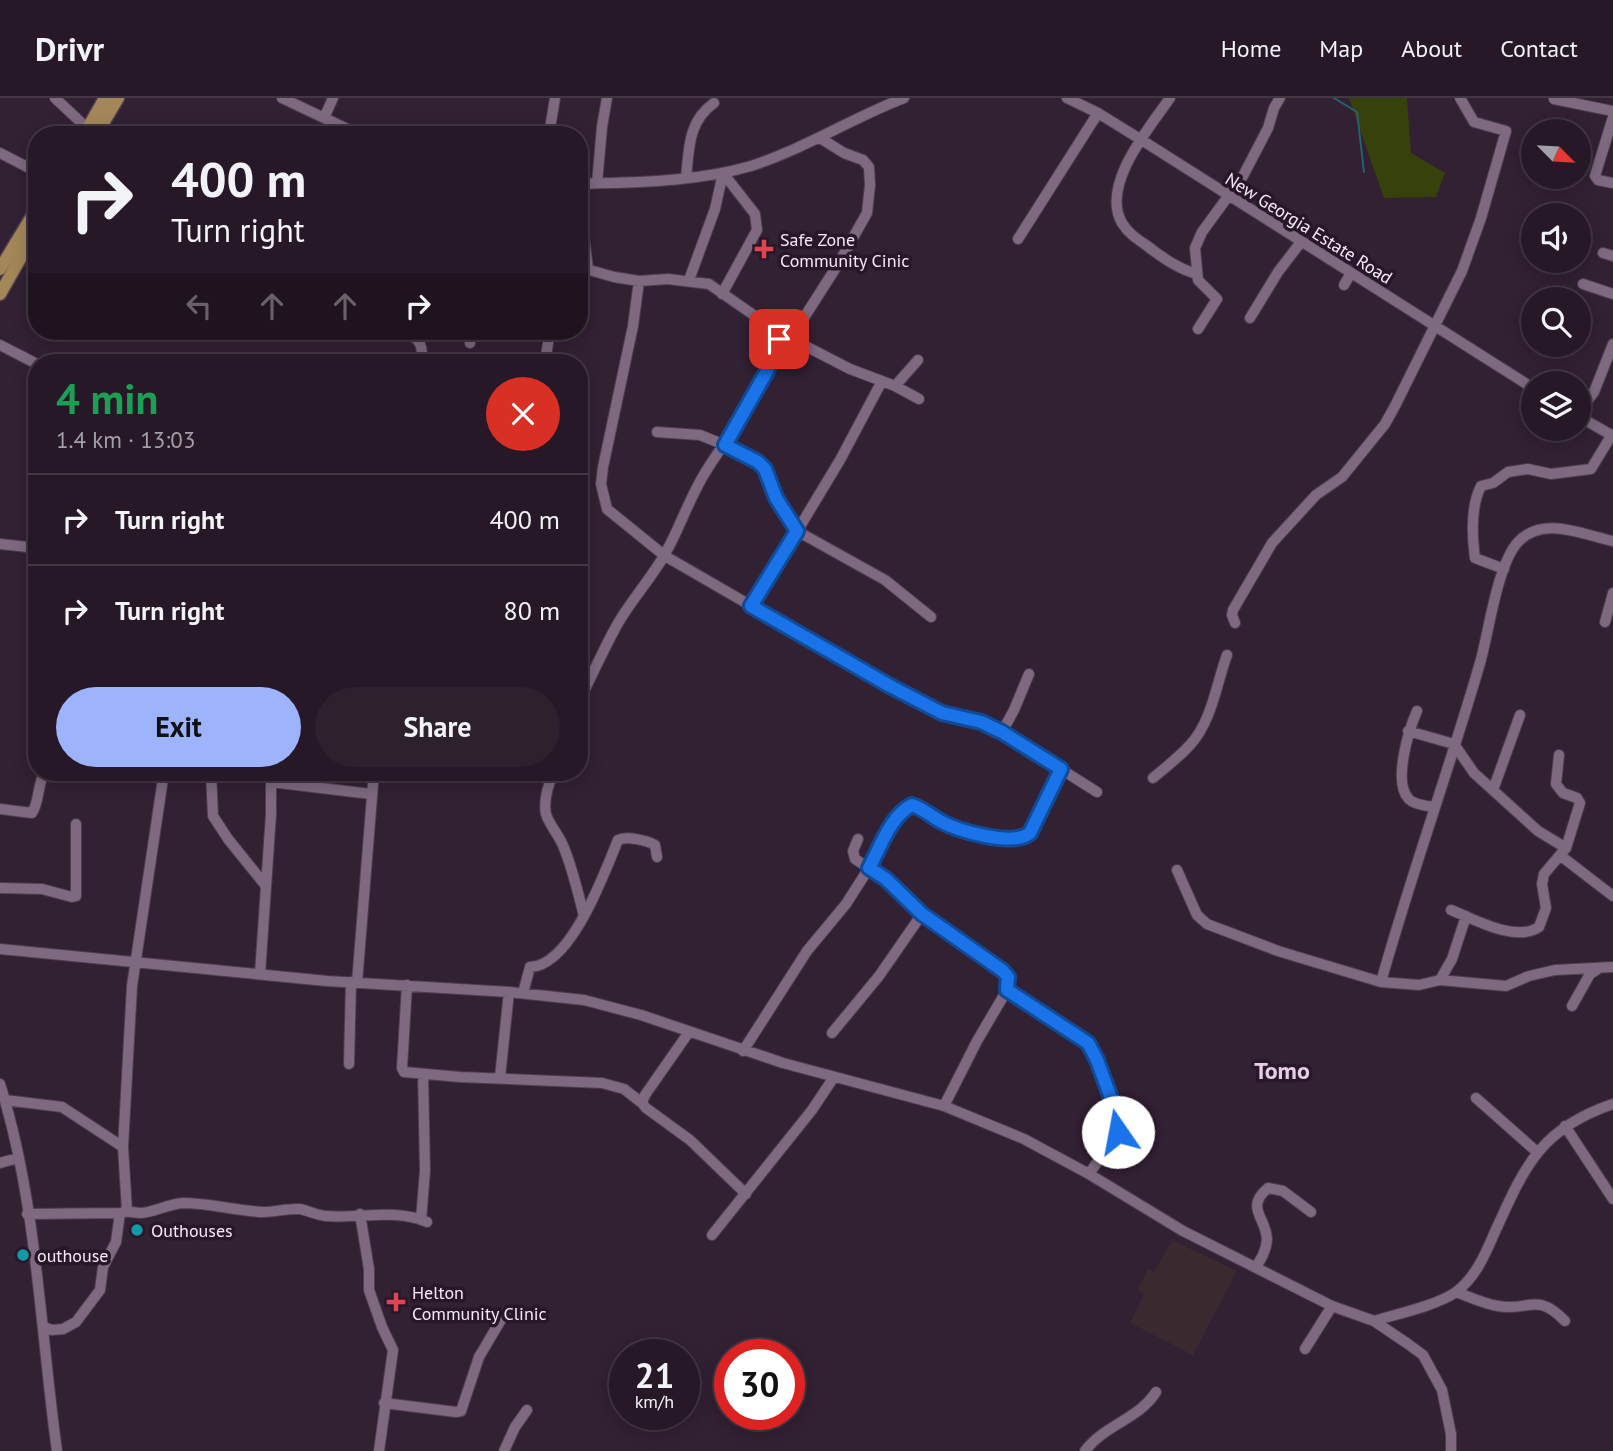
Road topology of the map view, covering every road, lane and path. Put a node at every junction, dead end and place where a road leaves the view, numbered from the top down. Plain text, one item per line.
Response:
1 (55, 98) edge
2 (105, 98) edge
3 (118, 98) edge
4 (282, 98) edge
5 (333, 98) edge
6 (555, 98) edge
7 (607, 98) edge
8 (904, 98) edge
9 (1067, 98) edge
10 (1170, 98) edge
11 (1460, 98) edge
12 (1554, 99) edge
13 (1276, 100) edge
14 (887, 101) edge
15 (714, 103) dead end
16 (1613, 111) edge
17 (1098, 113) junction
18 (1613, 117) edge
19 (324, 118) junction
20 (82, 126) edge
21 (92, 126) edge
22 (95, 126) edge
23 (341, 126) edge
24 (550, 126) edge
25 (820, 138) junction
26 (1140, 139) junction
27 (1609, 143) edge
28 (0, 153) edge
29 (28, 167) edge
30 (723, 173) junction
31 (686, 178) junction
32 (597, 183) junction
33 (1613, 183) edge
34 (588, 184) edge
35 (1228, 196) junction
36 (28, 223) edge
37 (1018, 239) dead end
38 (1301, 242) junction
39 (28, 245) edge
40 (0, 269) edge
41 (588, 269) edge
42 (1351, 273) junction
43 (1197, 274) junction
44 (689, 280) junction
45 (639, 281) junction
46 (1583, 284) dead end
47 (1344, 285) dead end
48 (0, 294) edge
49 (722, 294) junction
50 (1613, 294) edge
51 (1250, 317) dead end
52 (1435, 325) junction
53 (1198, 329) dead end
54 (778, 332) junction
55 (791, 338) junction
56 (470, 340) edge
57 (470, 344) dead end
58 (1613, 344) edge
59 (0, 345) edge
60 (28, 359) edge
61 (918, 360) dead end
62 (1521, 380) edge
63 (882, 381) junction
64 (895, 386) junction
65 (1591, 396) edge
66 (919, 399) dead end
67 (1591, 423) edge
68 (657, 432) dead end
69 (1612, 436) edge
70 (725, 445) junction
71 (797, 531) junction
72 (1613, 541) edge
73 (0, 544) edge
74 (28, 547) edge
75 (665, 555) junction
76 (1504, 569) junction
77 (1613, 593) edge
78 (751, 606) junction
79 (931, 617) dead end
80 (1235, 622) dead end
81 (1605, 622) dead end
82 (1227, 655) dead end
83 (1029, 674) dead end
84 (588, 678) edge
85 (1417, 711) dead end
86 (1520, 715) dead end
87 (1408, 731) junction
88 (1002, 732) junction
89 (1454, 744) junction
90 (1559, 755) dead end
91 (1061, 769) junction
92 (1153, 778) dead end
93 (41, 781) edge
94 (163, 781) edge
95 (211, 781) edge
96 (271, 781) edge
97 (295, 781) edge
98 (373, 781) edge
99 (550, 781) edge
100 (1493, 790) junction
101 (1097, 792) dead end
102 (371, 794) junction
103 (1434, 807) junction
104 (0, 809) edge
105 (76, 824) dead end
106 (858, 839) dead end
107 (1564, 852) junction
108 (657, 857) dead end
109 (869, 868) junction
110 (1177, 870) dead end
111 (266, 886) junction
112 (0, 888) edge
113 (1613, 895) edge
114 (1451, 910) dead end
115 (922, 914) junction
116 (584, 916) junction
117 (1466, 916) junction
118 (0, 949) edge
119 (136, 962) junction
120 (1613, 967) edge
121 (1598, 969) junction
122 (260, 974) junction
123 (1440, 980) junction
124 (354, 982) junction
125 (1381, 982) junction
126 (407, 985) junction
127 (1007, 990) junction
128 (509, 992) junction
129 (523, 993) junction
130 (1572, 1006) dead end
131 (690, 1031) junction
132 (832, 1033) dead end
133 (743, 1051) junction
134 (349, 1064) dead end
135 (423, 1074) junction
136 (500, 1077) junction
137 (834, 1077) junction
138 (0, 1084) edge
139 (1476, 1098) dead end
140 (5, 1100) junction
141 (642, 1103) junction
142 (1613, 1104) edge
143 (944, 1105) junction
144 (1565, 1126) junction
145 (123, 1147) junction
146 (1537, 1152) junction
147 (18, 1158) junction
148 (0, 1163) edge
149 (1089, 1174) junction
150 (746, 1194) junction
151 (1613, 1199) edge
152 (123, 1212) junction
153 (1311, 1212) dead end
154 (27, 1214) junction
155 (360, 1214) junction
156 (712, 1235) dead end
157 (1256, 1267) junction
158 (1456, 1293) junction
159 (1332, 1306) junction
160 (505, 1313) dead end
161 (1374, 1321) junction
162 (1565, 1321) dead end
163 (44, 1327) junction
164 (1305, 1349) dead end
165 (1156, 1392) dead end
166 (384, 1403) junction
167 (527, 1410) dead end
168 (57, 1451) edge
169 (379, 1451) edge
170 (504, 1451) edge
171 (1085, 1451) edge
172 (1451, 1451) edge

1 - 20 street
2 - 21 main road
3 - 22 main road
4 - 19 street
5 - 19 street
6 - 24 street
7 - 32 street
8 - 14 street
9 - 17 street, New Georgia Estate Road
10 - 26 street
11 - 52 street
12 - 16 street
13 - 35 street
14 - 25 street
15 - 31 street
17 - 26 street, New Georgia Estate Road
17 - 37 street
18 - 27 street
19 - 23 street
25 - 30 street
25 - 55 street
26 - 35 street, New Georgia Estate Road
26 - 43 street
27 - 33 street
28 - 29 street
30 - 31 street
30 - 44 street
30 - 49 street
31 - 32 street
32 - 34 street
35 - 38 street, New Georgia Estate Road
35 - 43 street
36 - 40 main road
38 - 42 street, New Georgia Estate Road
38 - 51 street
39 - 48 main road
41 - 45 street
42 - 47 street
42 - 52 street, New Georgia Estate Road
43 - 53 street
44 - 45 street
44 - 49 street
45 - 75 street
46 - 50 street
49 - 54 street
52 - 62 street, New Georgia Estate Road
52 - 80 street
54 - 55 street
54 - 70 street
55 - 63 street
56 - 57 street
58 - 65 street
59 - 60 street
61 - 64 street
63 - 64 street
63 - 71 street
64 - 66 street
67 - 69 street
68 - 70 street
69 - 76 street
70 - 71 street
70 - 75 street
71 - 78 street
71 - 79 street
72 - 76 street
73 - 74 street
75 - 78 street
75 - 84 street
76 - 89 street
77 - 81 street
78 - 88 street
82 - 92 street
83 - 88 street
85 - 87 street
86 - 100 street
87 - 89 street
87 - 103 street
88 - 91 street
89 - 100 street
89 - 103 street
90 - 107 street
91 - 101 street
91 - 109 street
93 - 104 street
94 - 119 street
95 - 111 street
96 - 111 street
97 - 102 street
98 - 102 street
99 - 116 street
100 - 107 street
102 - 124 street
103 - 125 street
105 - 112 street
106 - 109 street
107 - 113 street
107 - 117 street
108 - 116 street
109 - 115 street
109 - 133 street
110 - 125 street
111 - 122 street
114 - 117 street
115 - 127 street
115 - 132 street
116 - 129 street
117 - 123 street
118 - 119 street
119 - 122 street
119 - 145 street
120 - 121 street
121 - 123 street
121 - 130 street
122 - 124 street
123 - 125 street
124 - 126 street
124 - 134 street
126 - 128 street
126 - 135 street
127 - 143 street
127 - 149 street
128 - 129 street
128 - 136 street
129 - 131 street
131 - 133 street
131 - 141 street
133 - 137 street
135 - 136 street
135 - 155 street
136 - 141 street
137 - 143 street
137 - 150 street
138 - 140 street
139 - 146 street
140 - 145 street
140 - 147 street
141 - 150 street
142 - 144 street
143 - 149 street
144 - 146 street
144 - 151 street
145 - 152 street
146 - 158 street
147 - 148 street
147 - 154 street
149 - 157 street
150 - 156 street
152 - 154 street
152 - 155 street
152 - 163 street
153 - 157 street
154 - 163 street
155 - 166 street
157 - 159 street
158 - 161 street
158 - 162 street
159 - 161 street
159 - 164 street
160 - 166 street
161 - 172 street
163 - 168 street
165 - 171 street
166 - 169 street
167 - 170 street

